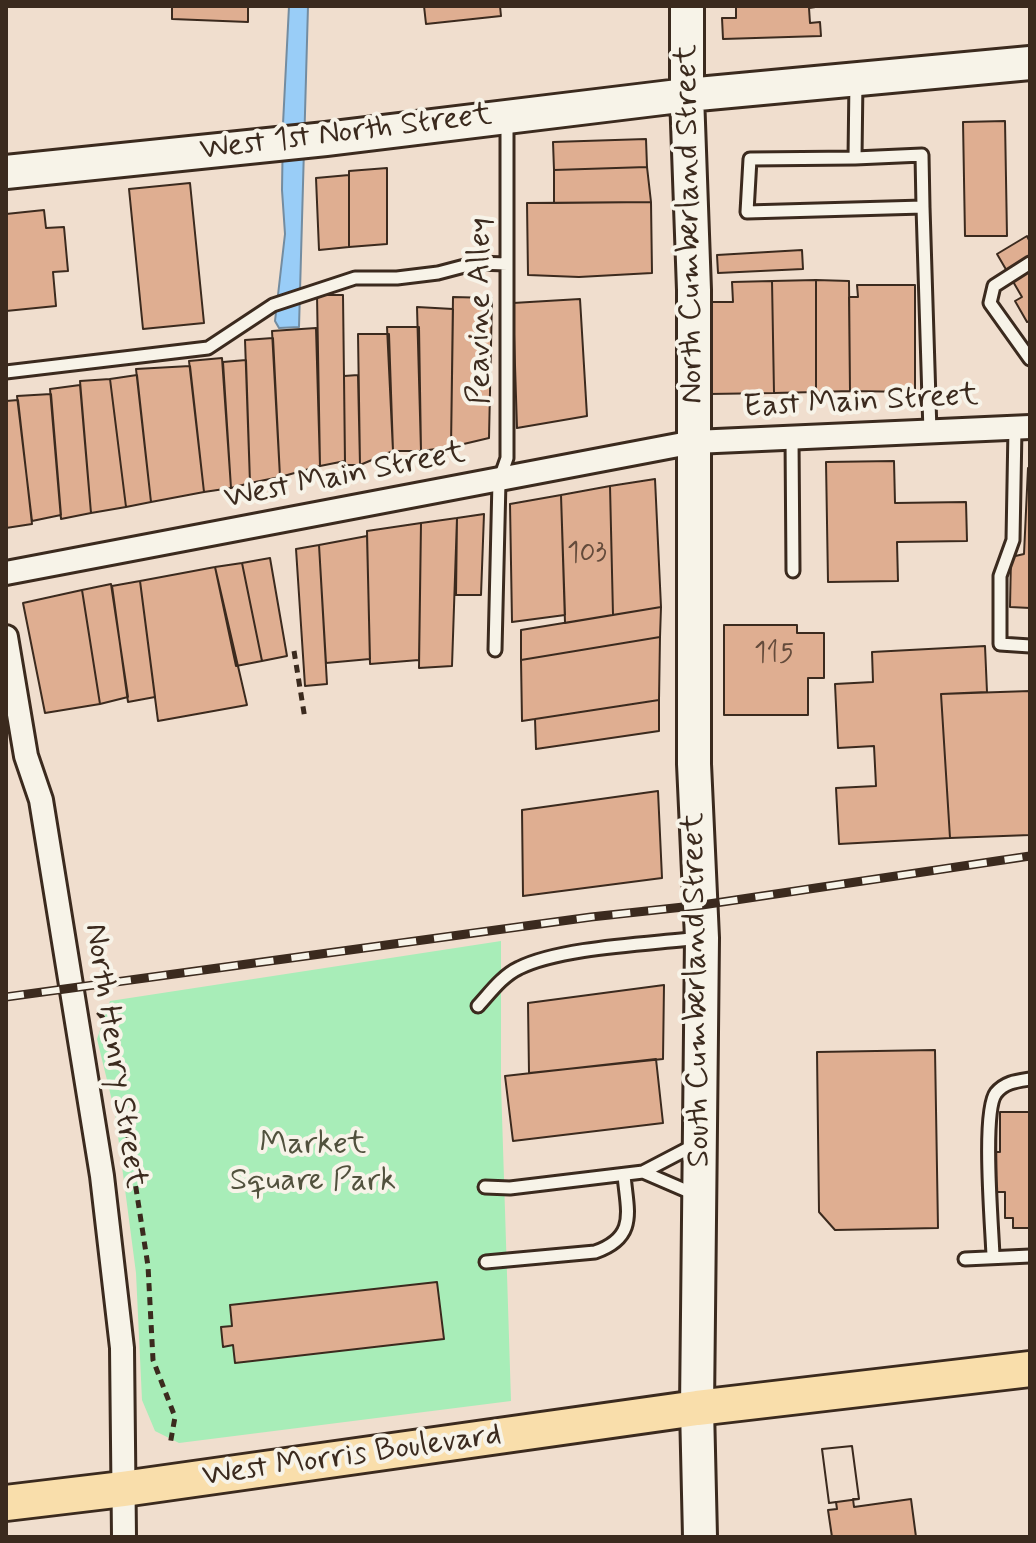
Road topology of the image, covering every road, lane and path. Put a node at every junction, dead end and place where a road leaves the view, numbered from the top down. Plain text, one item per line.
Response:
1 (687, 6) edge
2 (1030, 63) edge
3 (856, 79) junction
4 (687, 95) junction
5 (507, 115) junction
6 (855, 158) junction
7 (6, 172) edge
8 (923, 207) junction
9 (1030, 263) edge
10 (507, 264) junction
11 (1030, 359) edge
12 (6, 372) edge
13 (1022, 428) edge
14 (930, 432) junction
15 (792, 438) junction
16 (694, 442) junction
17 (499, 481) junction
18 (793, 571) dead end
19 (6, 573) edge
20 (6, 637) edge
21 (1030, 646) edge
22 (495, 650) dead end
23 (294, 651) dead end
24 (305, 719) dead end
25 (702, 938) junction
26 (478, 1006) dead end
27 (97, 1011) dead end
28 (122, 1068) dead end
29 (1030, 1079) edge
30 (125, 1117) dead end
31 (700, 1132) junction
32 (643, 1172) junction
33 (624, 1175) junction
34 (485, 1187) dead end
35 (700, 1197) junction
36 (993, 1256) junction
37 (1030, 1256) edge
38 (965, 1259) dead end
39 (486, 1262) dead end
40 (1030, 1369) edge
41 (697, 1408) junction
42 (170, 1445) dead end
43 (123, 1489) junction
44 (6, 1503) edge
45 (124, 1537) edge
46 (700, 1537) edge

1 - 4 main road, North Cumberland Street
2 - 3 main road, West 1st North Street
3 - 4 main road, West 1st North Street
3 - 6 lane
4 - 5 main road, West 1st North Street
4 - 16 main road, North Cumberland Street
5 - 7 main road, West 1st North Street
5 - 10 lane, Peavine Alley
6 - 8 lane
6 - 8 lane
8 - 14 lane
9 - 11 lane
10 - 12 lane
10 - 17 lane, Peavine Alley
13 - 14 street, East Main Street
13 - 21 lane
14 - 15 street, East Main Street
15 - 16 street, East Main Street
15 - 18 lane
16 - 17 street, West Main Street
16 - 25 main road, South Cumberland Street
17 - 19 street, West Main Street
17 - 22 lane, Peavine Alley
20 - 43 street, North Henry Street
23 - 24 path
25 - 26 lane
25 - 31 main road, South Cumberland Street
27 - 28 path
29 - 36 lane
30 - 42 path
31 - 32 lane
31 - 35 main road, South Cumberland Street
32 - 33 lane
32 - 35 lane
33 - 34 lane
33 - 39 lane
35 - 41 main road, South Cumberland Street
36 - 37 lane
36 - 38 lane
40 - 41 main road, West Morris Boulevard
41 - 43 main road, West Morris Boulevard
41 - 46 main road, South Cumberland Street
43 - 44 main road, West Morris Boulevard
43 - 45 street, North Henry Street

